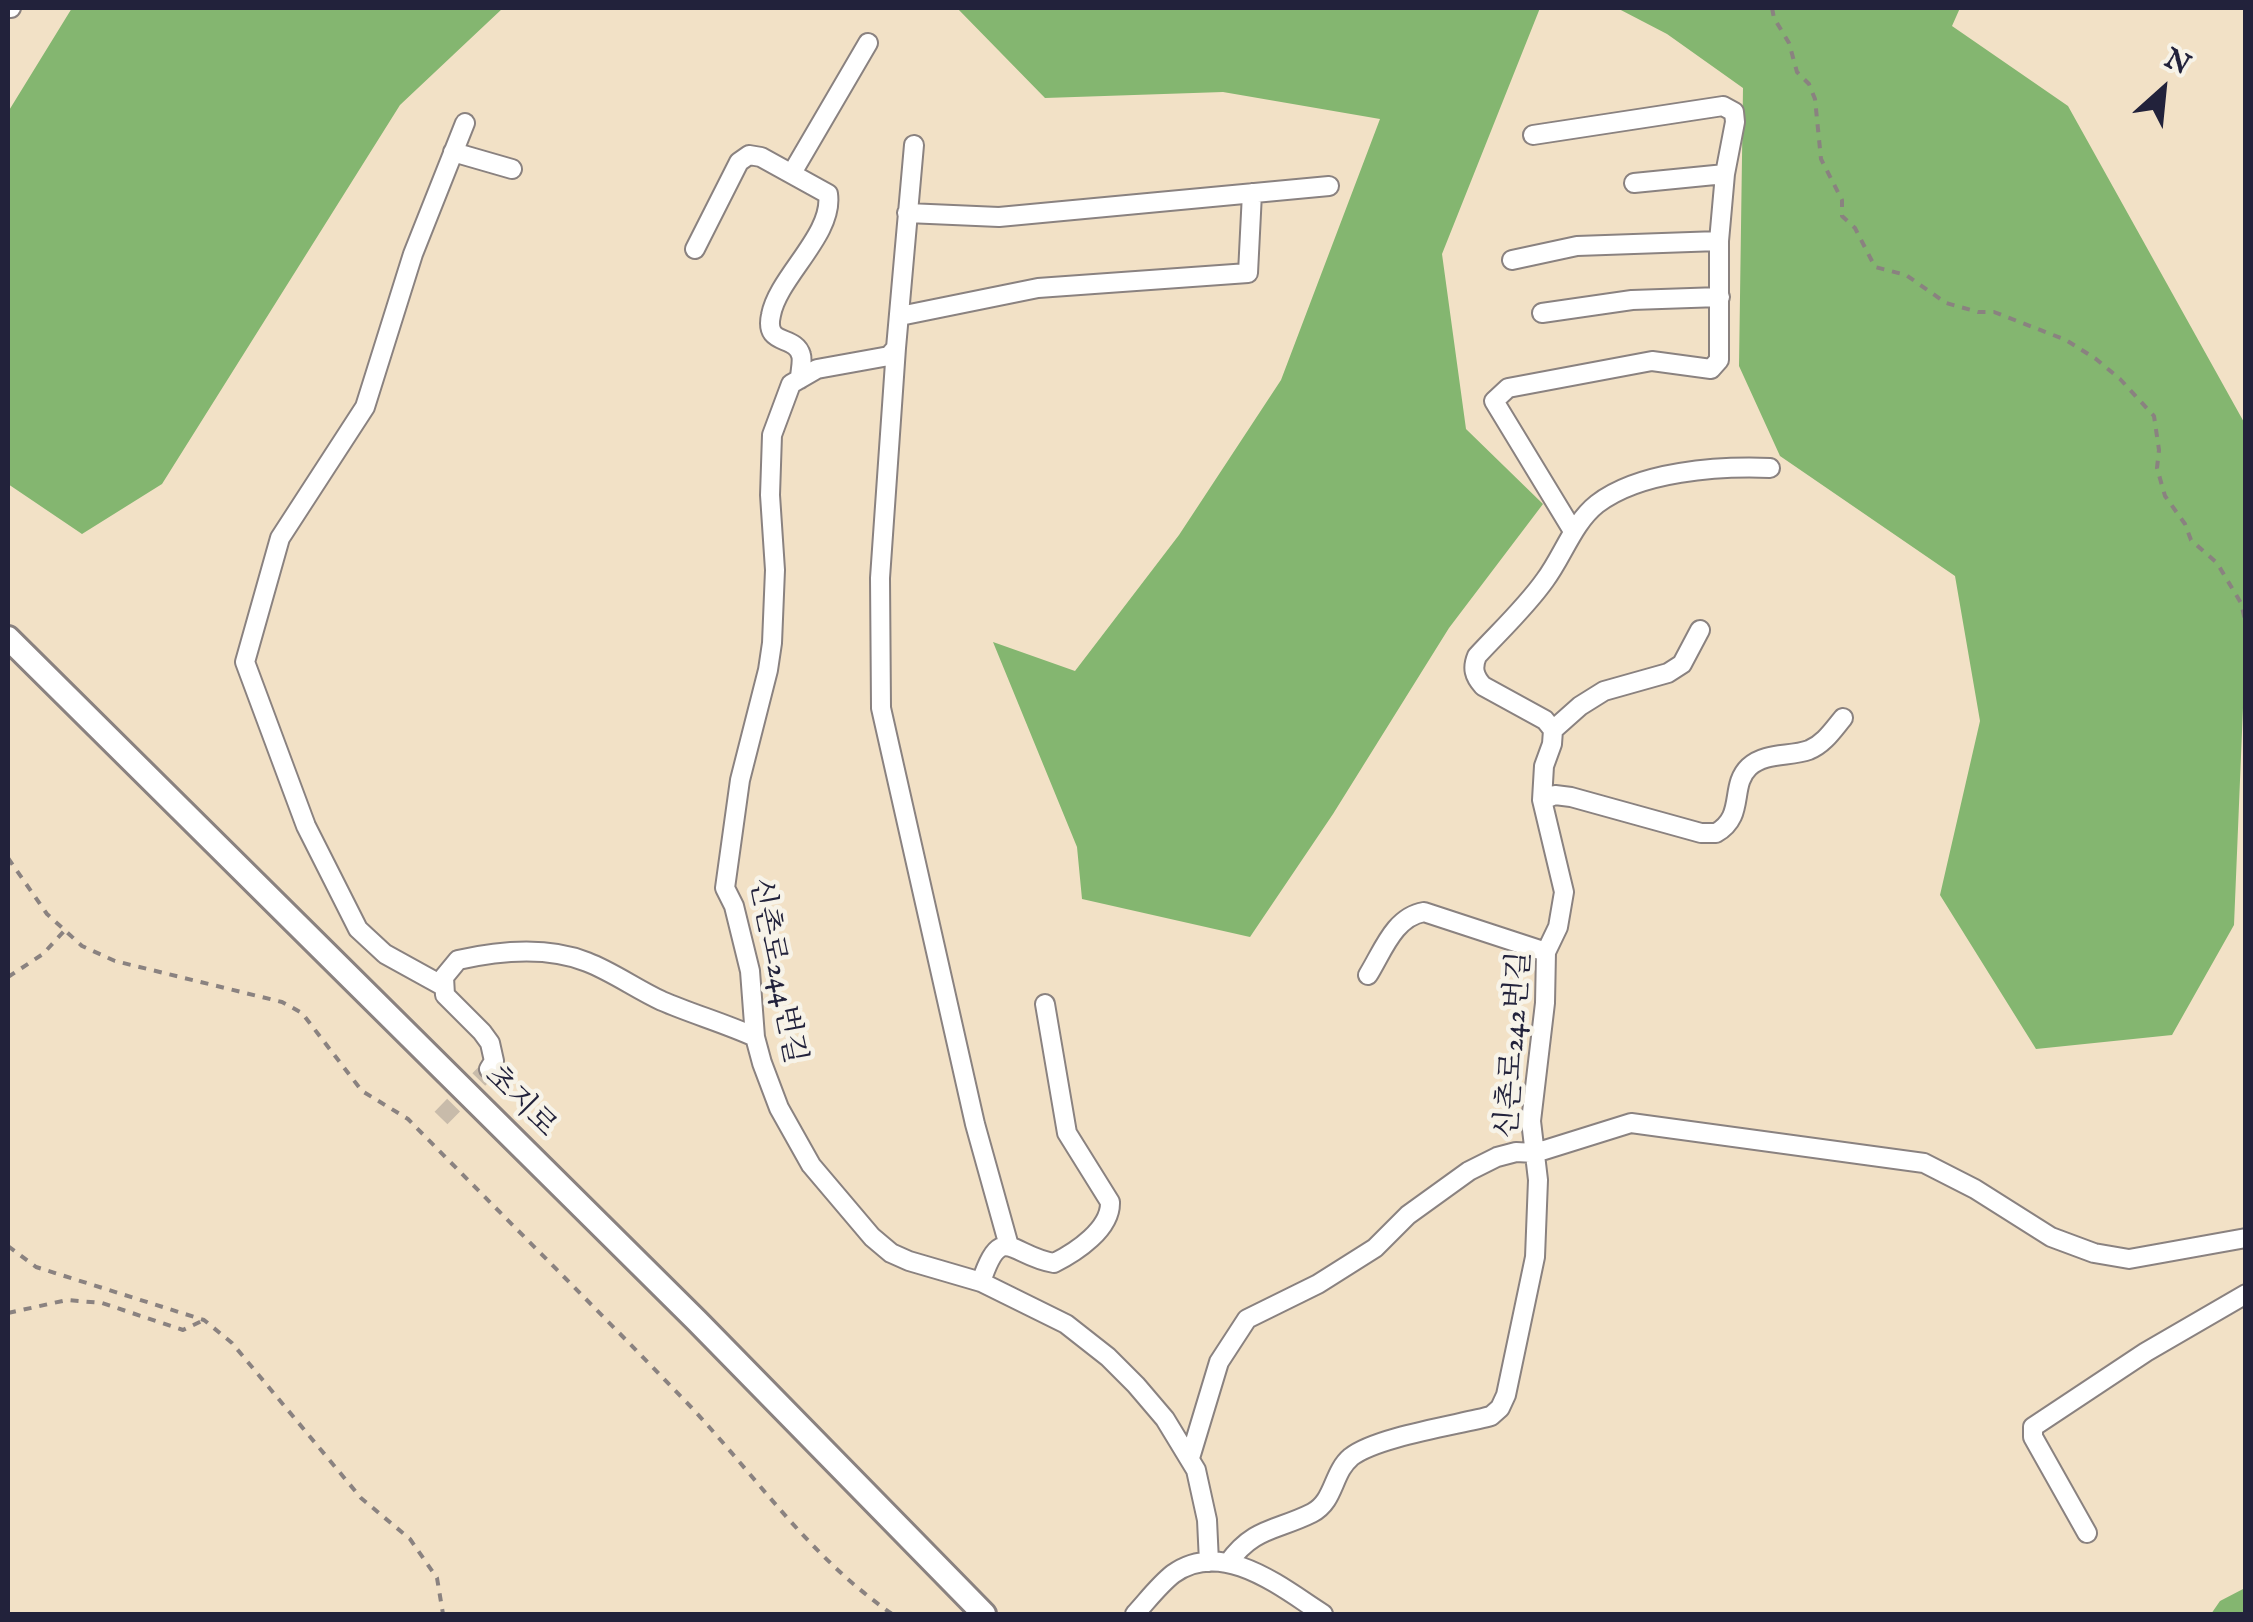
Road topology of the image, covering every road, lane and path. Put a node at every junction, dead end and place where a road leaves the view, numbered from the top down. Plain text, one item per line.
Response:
1 (1772, 8) edge
2 (868, 44) dead end
3 (464, 123) dead end
4 (1533, 135) dead end
5 (914, 145) dead end
6 (453, 152) junction
7 (512, 169) dead end
8 (792, 173) junction
9 (1725, 174) junction
10 (1634, 182) dead end
11 (1330, 186) dead end
12 (1252, 193) junction
13 (907, 213) junction
14 (1719, 240) junction
15 (695, 249) dead end
16 (1512, 260) dead end
17 (1720, 297) junction
18 (1542, 313) dead end
19 (900, 316) junction
20 (896, 348) junction
21 (800, 379) junction
22 (1770, 468) dead end
23 (1574, 532) junction
24 (2246, 624) edge
25 (1700, 630) dead end
26 (8, 638) edge
27 (1843, 718) dead end
28 (1552, 730) junction
29 (1542, 800) junction
30 (8, 858) edge
31 (65, 930) junction
32 (1546, 952) junction
33 (1368, 975) dead end
34 (8, 977) edge
35 (443, 986) junction
36 (1045, 1004) dead end
37 (755, 1036) junction
38 (490, 1069) dead end
39 (1535, 1153) junction
40 (2246, 1238) edge
41 (8, 1246) edge
42 (1009, 1246) junction
43 (981, 1282) junction
44 (2246, 1294) edge
45 (8, 1313) edge
46 (204, 1320) junction
47 (1190, 1458) junction
48 (2087, 1533) dead end
49 (1218, 1562) junction
50 (443, 1614) edge
51 (892, 1614) edge
52 (984, 1614) edge
53 (1135, 1614) edge
54 (1323, 1614) edge

1 - 24 path
2 - 8 street
3 - 6 street
4 - 9 street
5 - 13 street
6 - 7 street
6 - 35 street
8 - 15 street
8 - 21 street
9 - 10 street
9 - 14 street
11 - 12 street
12 - 13 street
12 - 19 street
13 - 19 street
14 - 16 street
14 - 17 street
17 - 18 street
17 - 23 street
19 - 20 street
20 - 21 street
20 - 42 street
21 - 37 street, 신촌로244번길
22 - 23 street
23 - 28 street
25 - 28 street
26 - 52 main road, 초지로
27 - 29 street
28 - 29 street, 신촌로242번길
29 - 32 street, 신촌로242번길
30 - 31 path
31 - 34 path
31 - 51 path
32 - 33 street
32 - 39 street, 신촌로242번길
35 - 37 street
35 - 38 street
36 - 42 street
37 - 43 street, 신촌로244번길
39 - 40 street
39 - 47 street
39 - 49 street, 신촌로242번길
41 - 46 path
42 - 43 street
43 - 47 street, 신촌로244번길
44 - 48 street
45 - 46 path
46 - 50 path
47 - 49 street, 신촌로244번길
49 - 53 street
49 - 54 street

